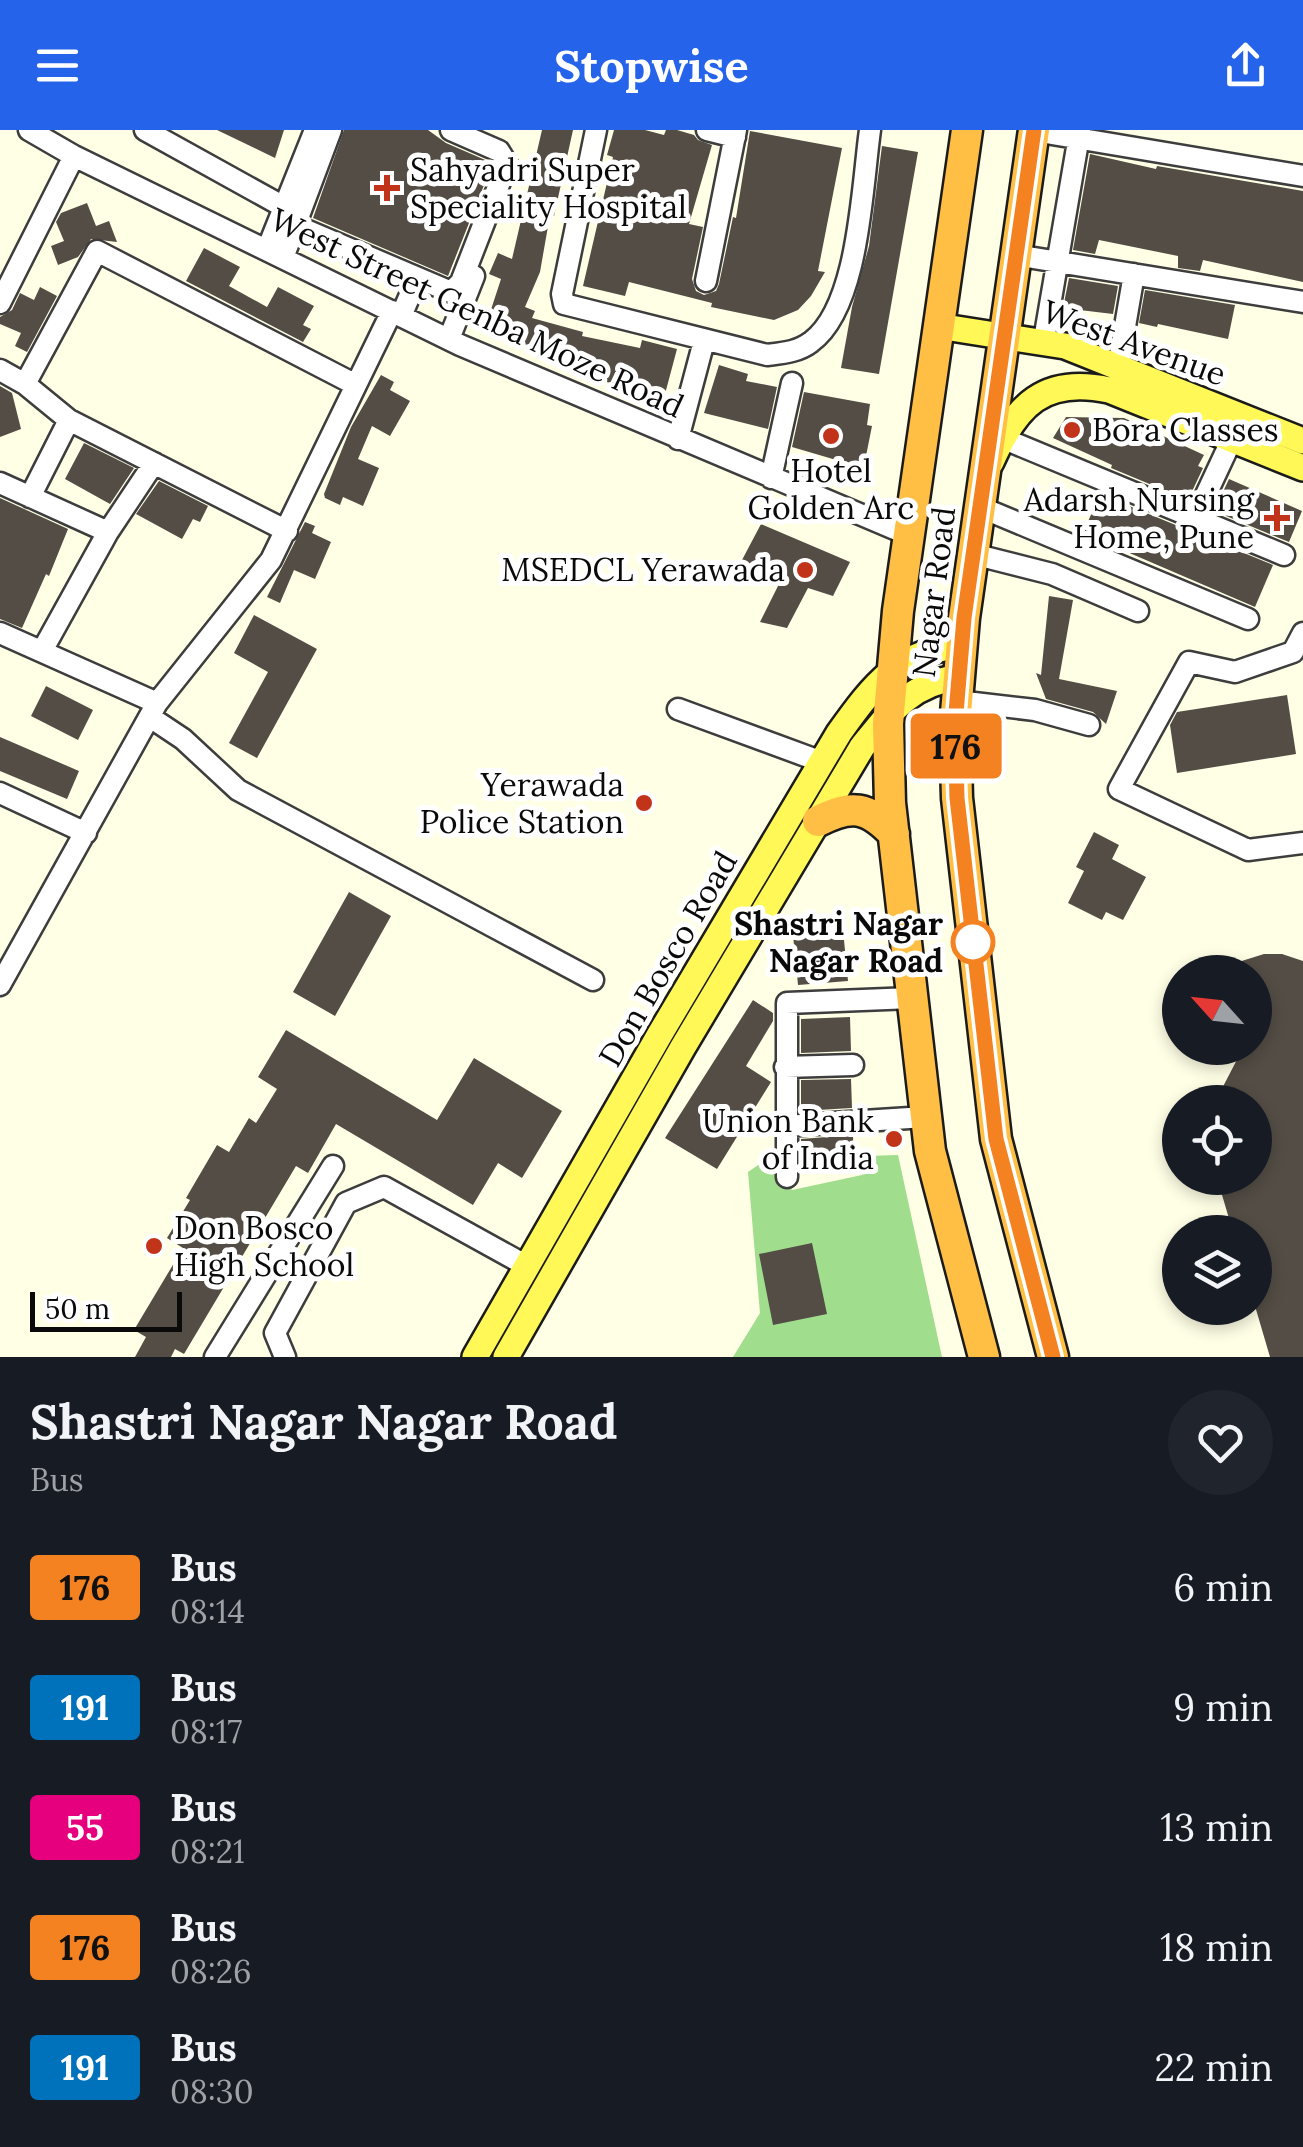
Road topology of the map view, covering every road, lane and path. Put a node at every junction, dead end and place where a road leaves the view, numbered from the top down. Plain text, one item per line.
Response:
1 (28, 130) edge
2 (145, 130) edge
3 (315, 130) edge
4 (332, 130) edge
5 (450, 130) edge
6 (596, 130) edge
7 (707, 130) edge
8 (870, 130) edge
9 (967, 130) edge
10 (1034, 131) edge
11 (736, 133) edge
12 (1080, 134) edge
13 (55, 137) edge
14 (74, 156) junction
15 (517, 168) dead end
16 (1303, 176) edge
17 (290, 222) junction
18 (275, 254) junction
19 (1016, 255) junction
20 (1057, 261) junction
21 (9, 262) edge
22 (1134, 274) junction
23 (706, 282) dead end
24 (414, 285) junction
25 (1303, 302) edge
26 (0, 303) edge
27 (396, 314) junction
28 (938, 326) junction
29 (1004, 334) junction
30 (449, 339) junction
31 (1044, 340) junction
32 (704, 341) junction
33 (1118, 367) junction
34 (0, 370) edge
35 (792, 383) dead end
36 (26, 384) junction
37 (356, 386) junction
38 (69, 420) junction
39 (1002, 438) junction
40 (678, 439) junction
41 (1232, 439) junction
42 (1303, 441) edge
43 (154, 463) junction
44 (1303, 468) edge
45 (772, 478) junction
46 (0, 483) edge
47 (981, 495) junction
48 (30, 497) junction
49 (1196, 516) junction
50 (287, 530) junction
51 (108, 532) junction
52 (908, 535) junction
53 (973, 554) junction
54 (1284, 555) dead end
55 (1138, 611) dead end
56 (1248, 619) dead end
57 (0, 633) edge
58 (1303, 633) edge
59 (963, 645) junction
60 (42, 651) junction
61 (891, 669) junction
62 (958, 689) junction
63 (678, 709) dead end
64 (154, 710) junction
65 (889, 713) junction
66 (1089, 725) dead end
67 (822, 762) junction
68 (0, 793) edge
69 (818, 821) junction
70 (86, 833) junction
71 (894, 834) junction
72 (1303, 843) edge
73 (593, 980) dead end
74 (0, 985) edge
75 (912, 998) junction
76 (853, 1065) dead end
77 (785, 1068) junction
78 (925, 1117) junction
79 (786, 1126) junction
80 (333, 1166) dead end
81 (788, 1177) dead end
82 (527, 1266) junction
83 (214, 1357) edge
84 (285, 1357) edge
85 (475, 1357) edge
86 (506, 1357) edge
87 (984, 1357) edge
88 (1053, 1357) edge

1 - 13 street, West Street Genba Moze Road
2 - 17 street
3 - 17 street
4 - 17 street
5 - 24 street
6 - 32 street
7 - 11 street
8 - 32 street
9 - 28 highway, Nagar Road
10 - 12 street
10 - 19 highway, Nagar Road
11 - 23 street
12 - 16 street
12 - 20 street
13 - 14 street, West Street Genba Moze Road
14 - 18 street, West Street Genba Moze Road
14 - 21 street
15 - 30 street
17 - 18 street
17 - 24 street
18 - 27 street, West Street Genba Moze Road
19 - 20 street
19 - 29 highway, Nagar Road
20 - 22 street
20 - 31 street
21 - 26 street
22 - 25 street
22 - 33 street
24 - 27 street
27 - 30 street, West Street Genba Moze Road
27 - 37 street
28 - 29 main road, West Avenue
28 - 52 highway, Nagar Road
29 - 31 main road, West Avenue
29 - 47 highway, Nagar Road
30 - 40 street, West Street Genba Moze Road
31 - 33 main road, West Avenue
32 - 40 street
33 - 42 main road, West Avenue
34 - 36 street
35 - 45 street
36 - 37 street
36 - 38 street
37 - 50 street
38 - 43 street
38 - 48 street
39 - 41 main road, West Avenue
39 - 47 main road, West Avenue
39 - 49 street
40 - 45 street, West Street Genba Moze Road
41 - 44 main road, West Avenue
41 - 49 street
43 - 50 street
43 - 51 street
45 - 52 street, West Street Genba Moze Road
46 - 48 street
47 - 53 highway, Nagar Road
47 - 56 street
48 - 51 street
49 - 54 street
50 - 64 street
51 - 60 street
52 - 61 highway, Nagar Road
53 - 55 street
53 - 59 highway, Nagar Road
57 - 60 street
58 - 72 street
59 - 61 main road, Don Bosco Road
59 - 62 highway, Nagar Road
60 - 64 street
61 - 65 highway, Nagar Road
61 - 67 main road, Don Bosco Road
62 - 65 main road, Don Bosco Road
62 - 66 street
62 - 88 highway, Nagar Road
63 - 67 street
64 - 70 street
64 - 73 street
65 - 69 main road, Don Bosco Road
65 - 71 highway, Nagar Road
67 - 82 main road, Don Bosco Road
68 - 70 street
69 - 71 highway
69 - 86 main road, Don Bosco Road
70 - 74 street
71 - 75 highway, Nagar Road
75 - 77 street
75 - 78 highway, Nagar Road
76 - 77 street
77 - 79 street
78 - 79 street
78 - 87 highway, Nagar Road
79 - 81 street
80 - 83 street
82 - 84 street
82 - 85 main road, Don Bosco Road

